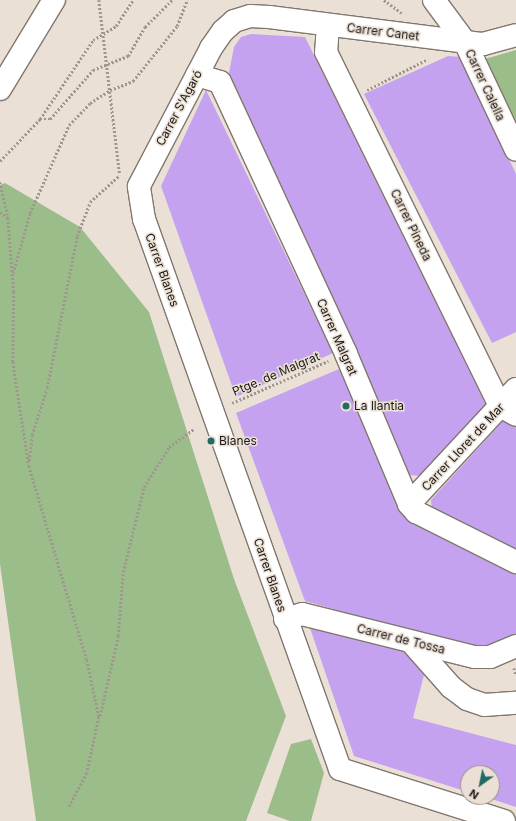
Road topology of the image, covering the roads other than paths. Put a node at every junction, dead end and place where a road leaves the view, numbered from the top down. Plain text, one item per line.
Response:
1 (54, 0) edge
2 (434, 0) edge
3 (250, 16) joint
4 (328, 25) junction
5 (516, 35) edge
6 (465, 42) junction
7 (197, 75) junction
8 (0, 89) edge
9 (516, 150) edge
10 (141, 210) joint
11 (516, 389) edge
12 (508, 410) edge
13 (409, 504) junction
14 (516, 562) edge
15 (286, 619) junction
16 (412, 643) junction
17 (516, 646) edge
18 (516, 703) edge
19 (504, 821) edge

1 - 8 street
2 - 6 street, Carrer Calella
3 - 4 street, Carrer Canet
3 - 7 street, Carrer S'Agaró
4 - 6 street, Carrer Canet
4 - 12 street, Carrer Pineda
5 - 6 street, Carrer Canet
6 - 9 street, Carrer Calella
7 - 10 street, Carrer S'Agaró
7 - 13 street, Carrer Malgrat
10 - 15 street, Carrer Blanes
11 - 12 street, Carrer Lloret de Mar
12 - 13 street, Carrer Lloret de Mar
13 - 14 street, Carrer Malgrat
15 - 16 street, Carrer de Tossa
15 - 19 street, Carrer Blanes
16 - 17 street, Carrer de Tossa
16 - 18 street

